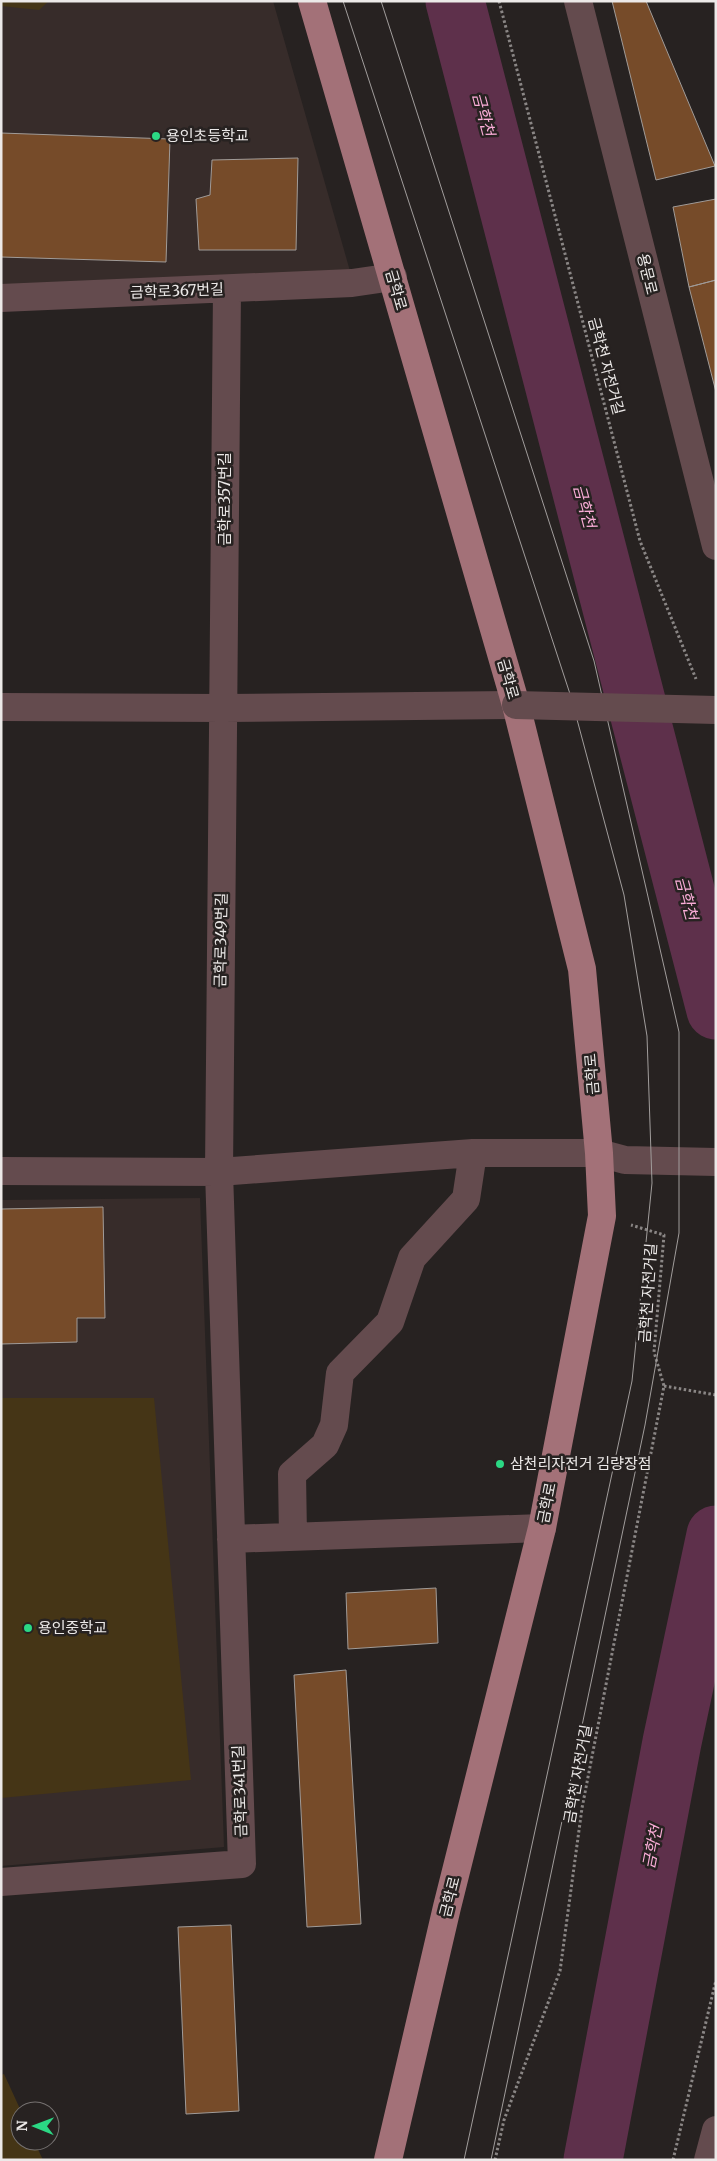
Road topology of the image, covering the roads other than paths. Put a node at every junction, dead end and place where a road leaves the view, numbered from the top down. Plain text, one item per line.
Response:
1 (312, 1) edge
2 (578, 1) edge
3 (392, 277) junction
4 (227, 289) junction
5 (1, 298) edge
6 (716, 546) edge
7 (516, 706) junction
8 (1, 707) edge
9 (223, 708) junction
10 (716, 710) edge
11 (473, 1154) junction
12 (599, 1154) junction
13 (716, 1162) edge
14 (1, 1171) edge
15 (219, 1172) junction
16 (542, 1528) junction
17 (294, 1536) junction
18 (231, 1538) junction
19 (1, 1882) edge
20 (716, 2130) edge
21 (388, 2160) edge
22 (708, 2160) edge

1 - 3 main road, 금학로
2 - 6 street, 용문로
3 - 4 street, 금학로367번길
3 - 7 main road, 금학로
4 - 5 street, 금학로367번길
4 - 9 street, 금학로357번길
7 - 9 street
7 - 10 street, bridge
7 - 12 main road, 금학로
8 - 9 street
9 - 15 street, 금학로349번길
11 - 12 street
11 - 15 street
11 - 17 street
12 - 13 street
12 - 16 main road, 금학로
14 - 15 street
15 - 18 street, 금학로349번길
16 - 17 street
16 - 21 main road, 금학로
17 - 18 street
18 - 19 street, 금학로341번길
20 - 22 street

